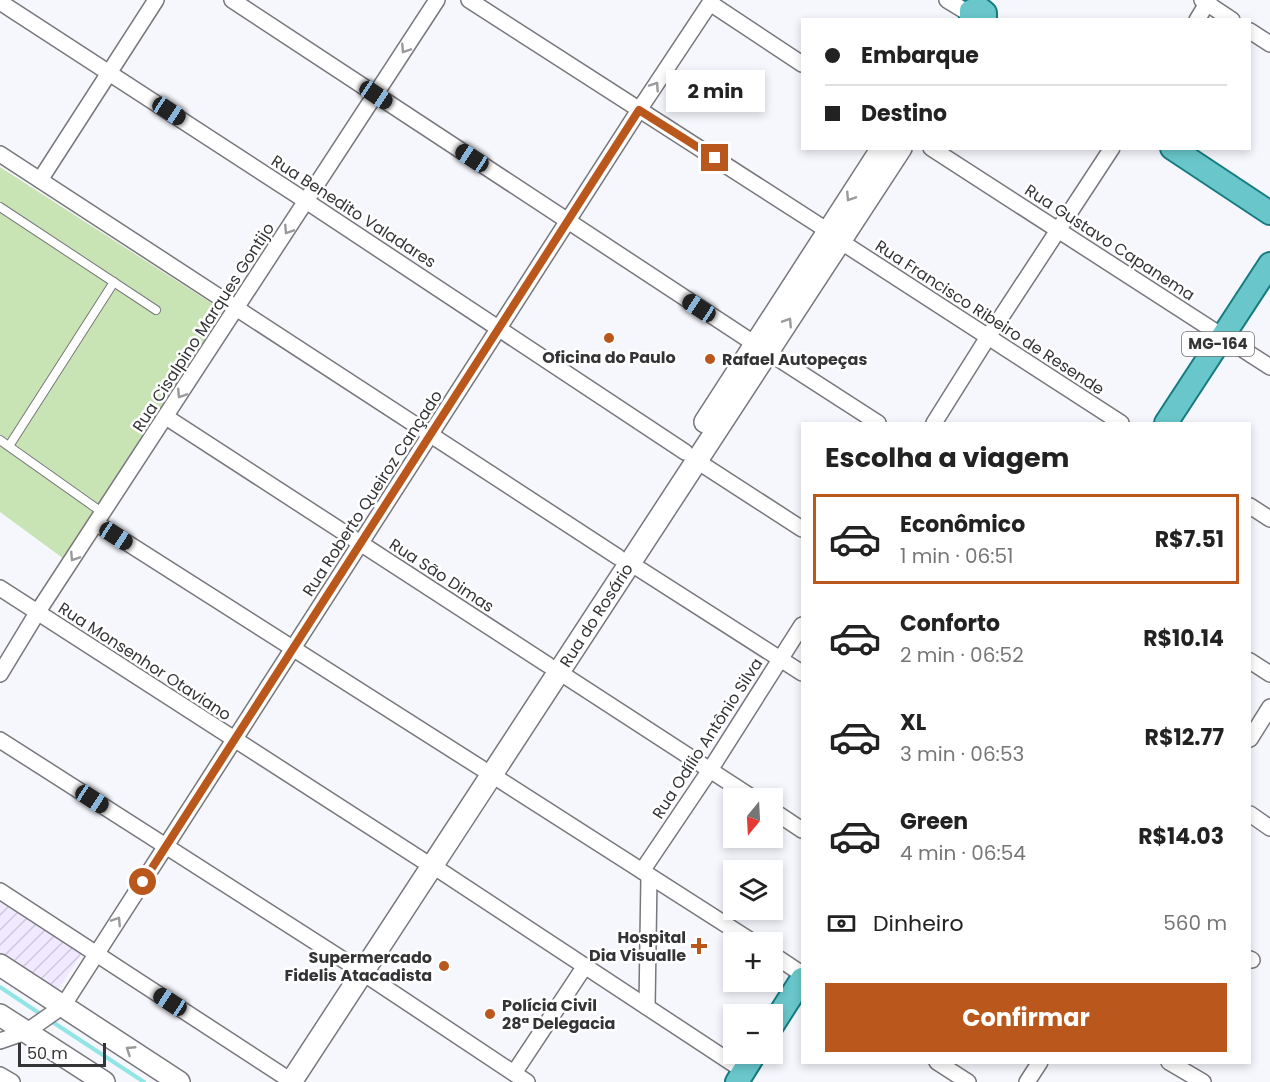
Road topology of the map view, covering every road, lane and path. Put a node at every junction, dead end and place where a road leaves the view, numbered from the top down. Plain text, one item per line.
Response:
1 (156, 0) edge
2 (231, 0) edge
3 (437, 0) edge
4 (469, 0) edge
5 (947, 0) edge
6 (711, 1) edge
7 (1206, 1) edge
8 (0, 2) edge
9 (979, 12) edge
10 (1198, 18) edge
11 (1229, 18) edge
12 (1251, 32) edge
13 (1270, 44) edge
14 (801, 63) edge
15 (110, 72) junction
16 (376, 95) junction
17 (639, 110) junction
18 (881, 150) edge
19 (899, 150) edge
20 (934, 150) edge
21 (1111, 150) edge
22 (1176, 150) edge
23 (1196, 150) edge
24 (0, 154) edge
25 (1217, 170) junction
26 (40, 180) junction
27 (1270, 198) edge
28 (306, 201) junction
29 (0, 207) edge
30 (1270, 213) edge
31 (568, 221) junction
32 (1058, 230) junction
33 (834, 236) junction
34 (1270, 264) edge
35 (114, 282) junction
36 (237, 308) junction
37 (156, 310) dead end
38 (499, 329) junction
39 (1223, 336) junction
40 (988, 337) junction
41 (761, 348) junction
42 (1270, 367) edge
43 (166, 417) junction
44 (876, 422) edge
45 (935, 422) edge
46 (1119, 422) edge
47 (1167, 422) edge
48 (430, 434) junction
49 (0, 440) edge
50 (9, 446) junction
51 (691, 456) junction
52 (1251, 507) edge
53 (100, 518) junction
54 (1270, 519) edge
55 (801, 528) edge
56 (360, 544) junction
57 (624, 560) junction
58 (0, 588) edge
59 (38, 613) junction
60 (801, 627) edge
61 (293, 648) junction
62 (780, 659) junction
63 (1251, 662) edge
64 (554, 669) junction
65 (801, 672) edge
66 (0, 674) edge
67 (1270, 674) edge
68 (1270, 707) edge
69 (1251, 737) edge
70 (0, 740) edge
71 (234, 740) junction
72 (710, 770) junction
73 (487, 772) junction
74 (738, 788) edge
75 (1251, 815) edge
76 (783, 817) edge
77 (1270, 828) edge
78 (801, 829) edge
79 (166, 846) junction
80 (427, 863) junction
81 (646, 873) junction
82 (0, 891) edge
83 (737, 932) edge
84 (96, 954) junction
85 (783, 961) edge
86 (0, 965) edge
87 (585, 966) junction
88 (358, 970) junction
89 (801, 973) edge
90 (801, 981) edge
91 (647, 1007) junction
92 (783, 1009) edge
93 (0, 1015) edge
94 (45, 1018) junction
95 (0, 1041) edge
96 (940, 1064) edge
97 (1039, 1064) edge
98 (1172, 1064) edge
99 (745, 1069) edge
100 (0, 1075) edge
101 (521, 1078) edge
102 (283, 1080) edge
103 (12, 1082) edge
104 (104, 1082) edge
105 (179, 1082) edge
106 (968, 1082) edge
107 (1027, 1082) edge
108 (1203, 1082) edge

1 - 15 street
2 - 16 street
3 -> 16 street, Rua Cisalpino Marques Gontijo
4 - 17 street, Rua Francisco Ribeiro de Resende
5 - 9 street
6 - 14 street
17 -> 6 street, Rua Roberto Queiroz Cançado
7 - 10 street
7 - 11 street
8 - 15 street, Rua Benedito Valadares
12 - 13 street
15 - 26 street
15 - 28 street, Rua Benedito Valadares
16 - 28 street, Rua Cisalpino Marques Gontijo
16 - 31 street
17 - 31 street, Rua Roberto Queiroz Cançado
17 - 33 street, Rua Francisco Ribeiro de Resende
18 -> 33 main road, Rua do Rosário
19 - 33 main road, Rua do Rosário
20 - 32 street, Rua Gustavo Capanema
21 - 32 street
22 - 25 main road
23 - 25 main road
24 - 26 street
25 - 27 main road
25 - 30 main road
26 - 36 street
28 -> 36 street, Rua Cisalpino Marques Gontijo
28 - 38 street, Rua Benedito Valadares
29 - 35 lane
31 - 38 street, Rua Roberto Queiroz Cançado
31 - 41 street
32 - 39 street, Rua Gustavo Capanema
32 - 40 street
33 - 40 street, Rua Francisco Ribeiro de Resende
33 - 41 main road, Rua do Rosário
34 - 39 main road, MG-164
35 - 37 lane
35 - 50 lane
36 -> 43 street, Rua Cisalpino Marques Gontijo
36 - 48 street
38 - 48 street, Rua Roberto Queiroz Cançado
38 - 51 street, Rua Benedito Valadares
39 - 42 street, Rua Gustavo Capanema
39 - 47 main road, MG-164
40 - 45 street
40 - 46 street, Rua Francisco Ribeiro de Resende
41 - 44 street
41 - 51 main road, Rua do Rosário
43 - 53 street, Rua Cisalpino Marques Gontijo
43 - 56 street, Rua São Dimas
48 - 56 street, Rua Roberto Queiroz Cançado
48 - 57 street
49 - 50 lane
50 - 53 lane
51 - 55 street, Rua Benedito Valadares
51 - 57 main road, Rua do Rosário
52 - 54 street
53 -> 59 street, Rua Cisalpino Marques Gontijo
53 - 61 street
56 - 61 street, Rua Roberto Queiroz Cançado
56 - 64 street, Rua São Dimas
57 - 62 street
57 - 64 main road, Rua do Rosário
58 - 59 street, Rua Monsenhor Otaviano
59 - 66 street, Rua Cisalpino Marques Gontijo
59 - 71 street, Rua Monsenhor Otaviano
60 - 62 street, Rua Odílio Antônio Silva
61 - 71 street, Rua Roberto Queiroz Cançado
61 - 73 street
62 - 65 street
62 - 72 street, Rua Odílio Antônio Silva
63 - 67 street
64 - 72 street, Rua São Dimas
64 - 73 main road, Rua do Rosário
68 - 69 street
70 - 79 street
71 - 79 street, Rua Roberto Queiroz Cançado
71 - 80 street, Rua Monsenhor Otaviano
72 - 74 street, Rua São Dimas
72 - 81 street, Rua Odílio Antônio Silva
73 - 80 main road, Rua do Rosário
73 - 81 street
75 - 77 street
76 - 78 street
84 -> 79 street, Rua Roberto Queiroz Cançado
79 - 88 street
80 - 87 street, Rua Monsenhor Otaviano
80 - 88 main road, Rua do Rosário
81 - 83 street
81 - 91 street
82 - 84 street
84 - 94 street, Rua Roberto Queiroz Cançado
84 - 102 street
85 - 89 street
86 - 94 main road
87 - 91 street, Rua Monsenhor Otaviano
87 - 101 street
88 - 101 street
88 - 102 main road, Rua do Rosário
90 - 92 main road
91 - 99 street, Rua Monsenhor Otaviano
93 - 94 main road
94 - 95 street
94 - 104 main road
105 -> 94 main road
96 - 106 street
97 - 107 street
98 - 108 street
100 - 103 street

